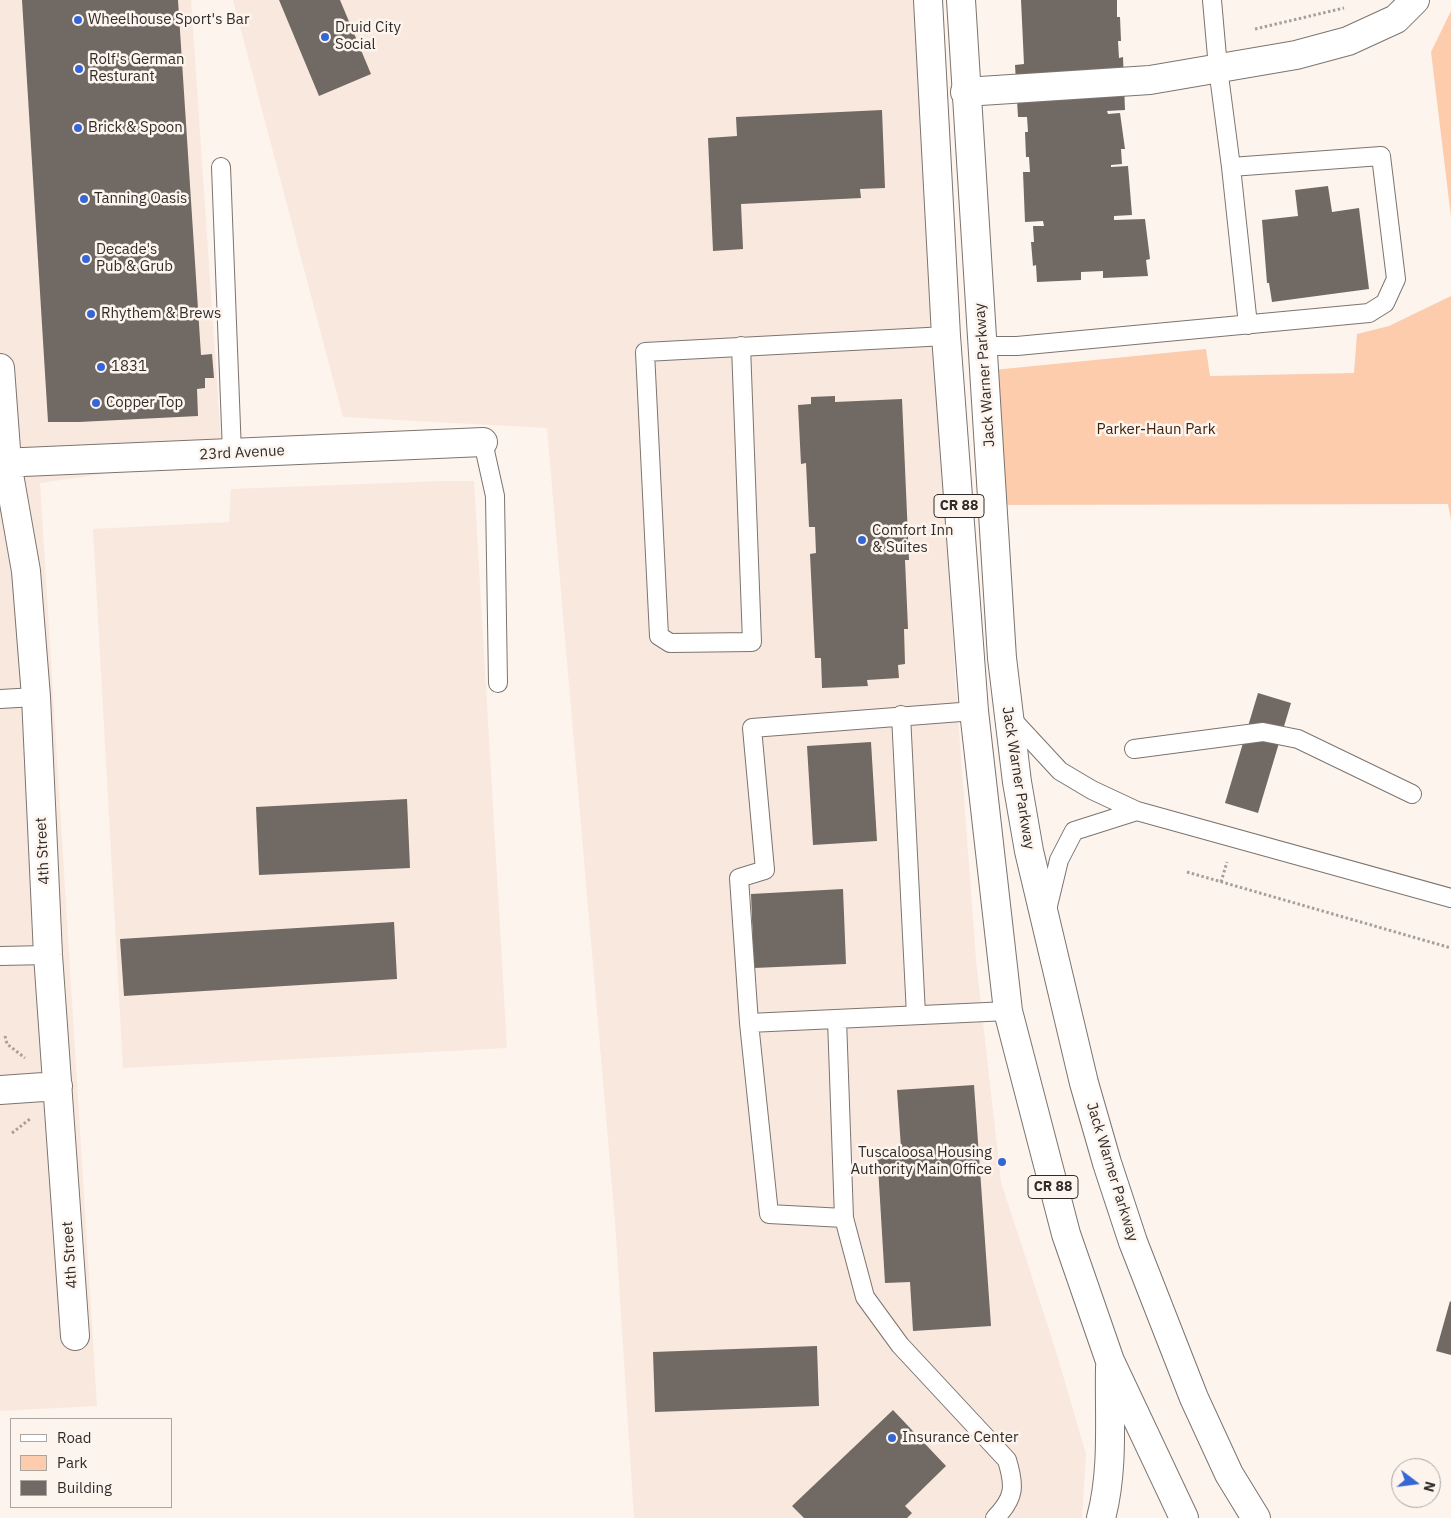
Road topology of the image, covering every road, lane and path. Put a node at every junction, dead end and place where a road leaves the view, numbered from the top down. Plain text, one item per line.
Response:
1 (928, 0) edge
2 (961, 0) edge
3 (1212, 0) edge
4 (1415, 0) edge
5 (1352, 5) dead end
6 (1248, 31) dead end
7 (1218, 68) junction
8 (965, 92) junction
9 (221, 167) dead end
10 (1231, 167) junction
11 (1248, 325) junction
12 (946, 336) junction
13 (741, 346) junction
14 (984, 346) junction
15 (0, 368) edge
16 (484, 442) joint
17 (232, 453) junction
18 (3, 463) edge
19 (498, 683) dead end
20 (36, 697) junction
21 (0, 700) edge
22 (974, 711) junction
23 (1007, 714) junction
24 (901, 715) junction
25 (1134, 749) dead end
26 (1412, 794) dead end
27 (1137, 811) junction
28 (1187, 872) dead end
29 (1451, 898) edge
30 (1045, 918) junction
31 (1451, 948) edge
32 (48, 955) junction
33 (0, 956) edge
34 (1008, 1011) junction
35 (916, 1015) junction
36 (836, 1019) junction
37 (749, 1023) junction
38 (5, 1036) dead end
39 (29, 1061) dead end
40 (58, 1086) junction
41 (0, 1090) edge
42 (33, 1110) dead end
43 (12, 1133) dead end
44 (844, 1218) junction
45 (75, 1336) dead end
46 (1110, 1361) junction
47 (995, 1518) edge
48 (1101, 1518) edge
49 (1184, 1518) edge
50 (1256, 1518) edge

1 - 12 main road, CR 88
2 - 8 main road, Jack Warner Parkway
3 - 7 lane
4 - 7 main road
5 - 6 path
7 - 8 main road
7 - 10 lane
8 - 14 main road, Jack Warner Parkway
9 - 17 lane
10 - 11 lane
10 - 11 lane
11 - 14 lane
12 - 13 lane
12 - 22 main road, CR 88
13 - 13 lane
14 - 23 main road, Jack Warner Parkway
15 - 18 main road, 4th Street
16 - 17 main road, 23rd Avenue
16 - 19 lane
17 - 18 main road, 23rd Avenue
18 - 20 main road, 4th Street
20 - 21 lane
20 - 32 main road, 4th Street
22 - 24 lane
22 - 34 main road, CR 88
23 - 27 lane
23 - 30 main road, Jack Warner Parkway
24 - 35 lane
24 - 37 lane
25 - 26 lane
27 - 29 lane
27 - 30 lane
28 - 31 path
30 - 50 main road, Jack Warner Parkway
32 - 33 lane
32 - 40 main road, 4th Street
34 - 35 lane
34 - 46 main road, CR 88
35 - 36 lane
36 - 37 lane
36 - 44 lane
37 - 44 lane
38 - 39 path
40 - 41 main road
40 - 45 main road, 4th Street
42 - 43 path
44 - 47 lane
46 - 48 main road
46 - 49 main road, CR 88

